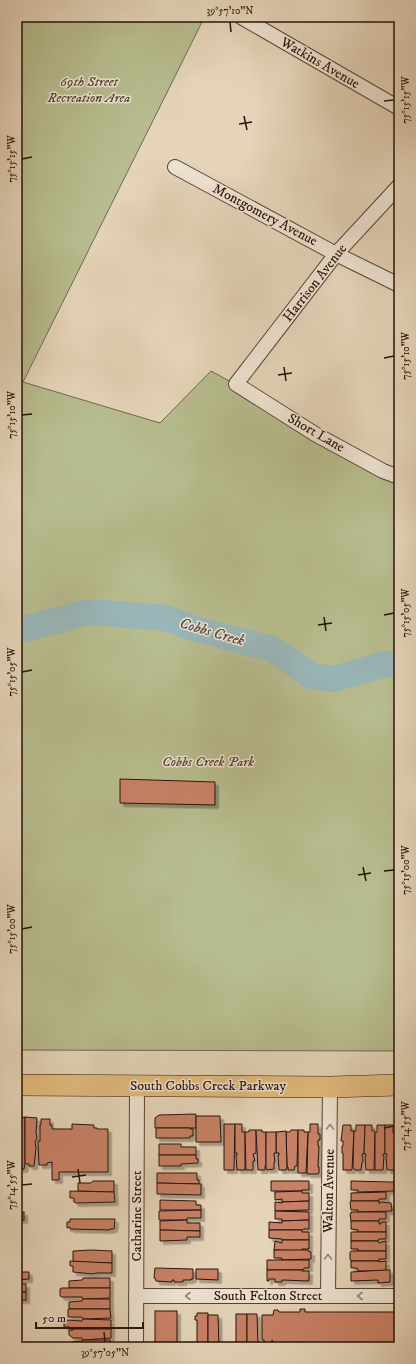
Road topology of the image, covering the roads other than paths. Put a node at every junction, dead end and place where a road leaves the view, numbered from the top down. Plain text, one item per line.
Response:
1 (241, 17) edge
2 (399, 108) edge
3 (175, 167) dead end
4 (399, 186) edge
5 (336, 254) junction
6 (399, 284) edge
7 (236, 384) joint
8 (399, 477) edge
9 (17, 1085) edge
10 (137, 1085) junction
11 (399, 1085) edge
12 (330, 1086) junction
13 (136, 1296) junction
14 (328, 1296) junction
15 (399, 1296) edge
16 (136, 1347) edge

1 - 2 street, Watkins Avenue
3 - 5 street, Montgomery Avenue
4 - 5 street, Harrison Avenue
5 - 6 street, Montgomery Avenue
5 - 7 street, Harrison Avenue
7 - 8 street, Short Lane
9 - 10 main road, South Cobbs Creek Parkway
10 - 12 main road, South Cobbs Creek Parkway
10 - 13 street, Catharine Street
11 - 12 main road, South Cobbs Creek Parkway
14 -> 12 street, Walton Avenue
14 -> 13 street, South Felton Street
13 - 16 street, Catharine Street
15 -> 14 street, South Felton Street

